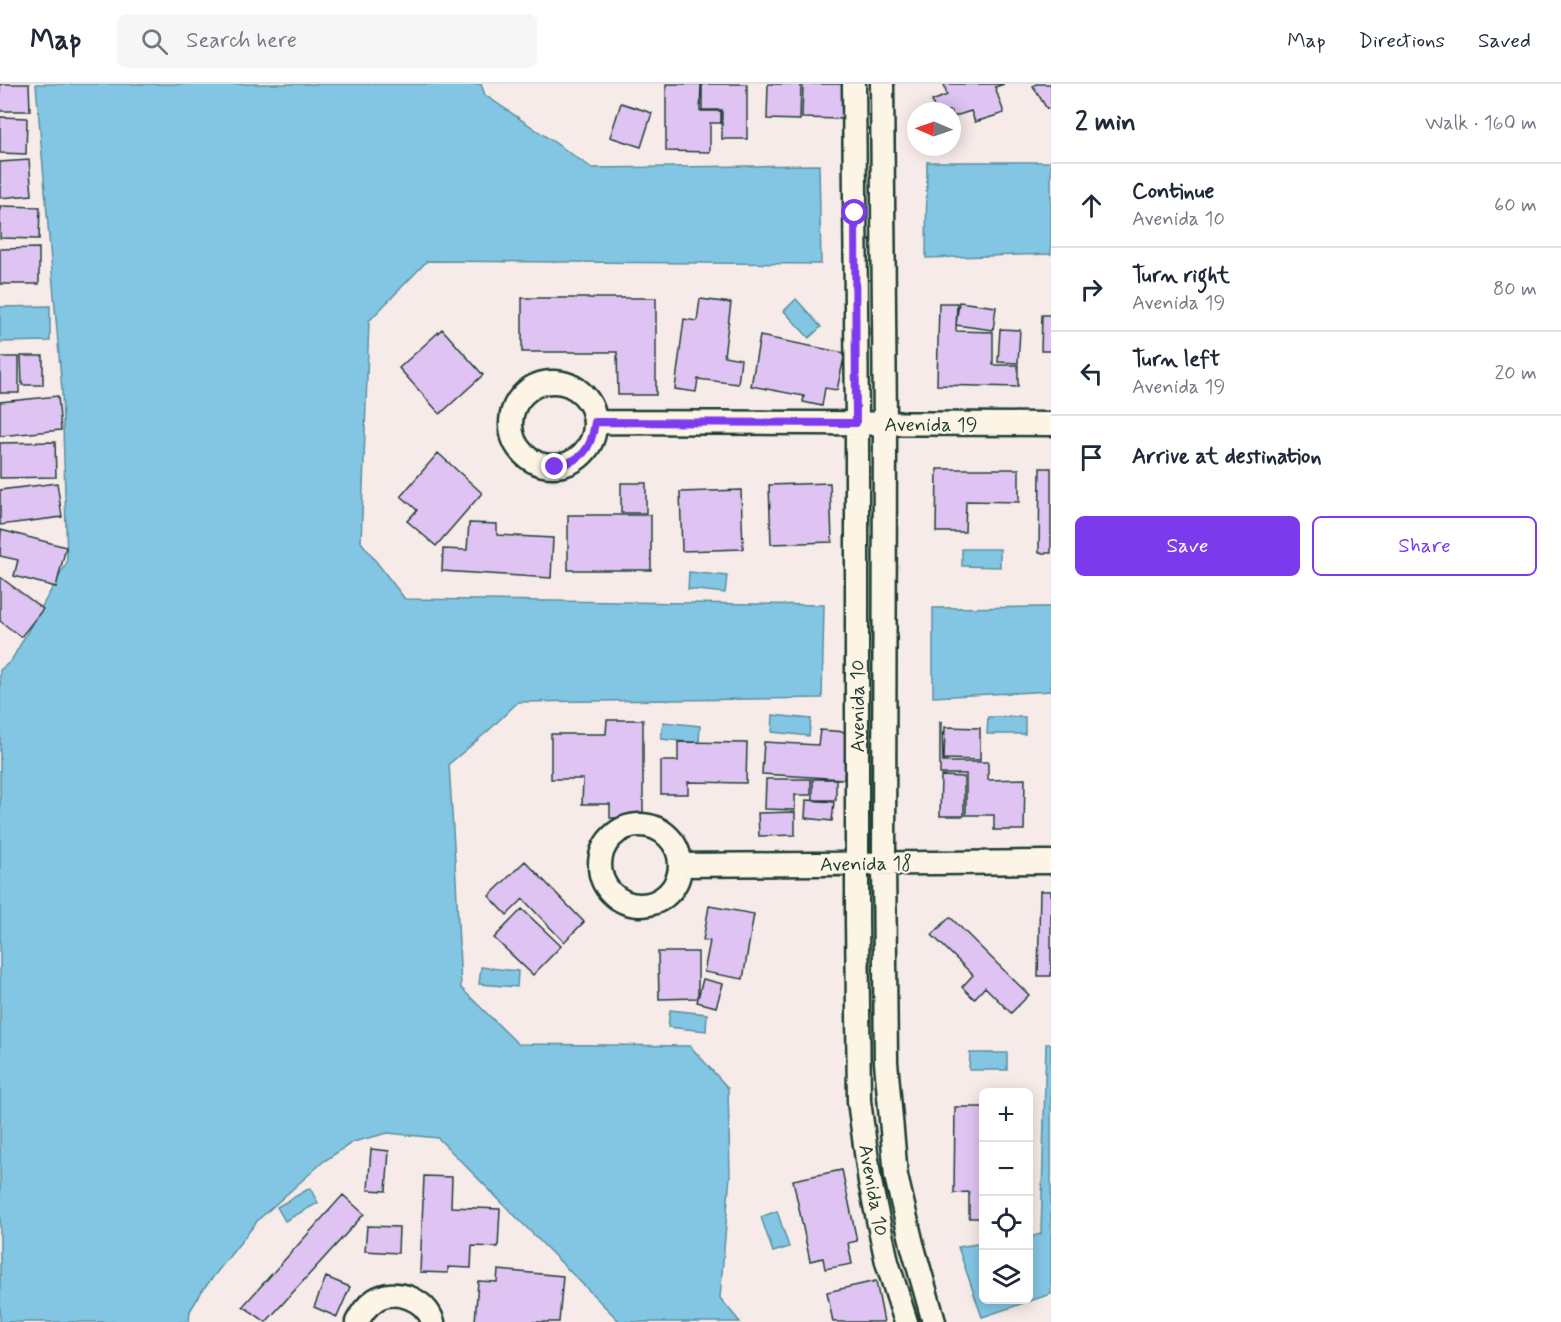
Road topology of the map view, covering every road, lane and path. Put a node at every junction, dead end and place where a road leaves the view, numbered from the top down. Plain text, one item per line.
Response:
1 (854, 84) edge
2 (882, 84) edge
3 (855, 213) junction
4 (884, 213) junction
5 (595, 422) dead end
6 (856, 423) junction
7 (885, 424) junction
8 (1051, 424) edge
9 (857, 647) junction
10 (885, 647) junction
11 (1051, 862) edge
12 (857, 863) junction
13 (884, 863) junction
14 (680, 865) dead end
15 (357, 1322) edge
16 (433, 1322) edge
17 (906, 1322) edge
18 (932, 1322) edge

1 - 3 street, Avenida 10
2 - 4 street, Avenida 10
3 - 4 street
3 - 6 street, Avenida 10
4 - 7 street, Avenida 10
5 - 6 street, Avenida 19
6 - 7 street, Avenida 19
6 - 9 street, Avenida 10
7 - 8 street, Avenida 19
7 - 10 street, Avenida 10
9 - 10 street
9 - 12 street, Avenida 10
10 - 13 street, Avenida 10
11 - 13 street, Avenida 18
12 - 13 street, Avenida 18
12 - 14 street, Avenida 18
12 - 17 street, Avenida 10
13 - 18 street, Avenida 10
15 - 16 street

